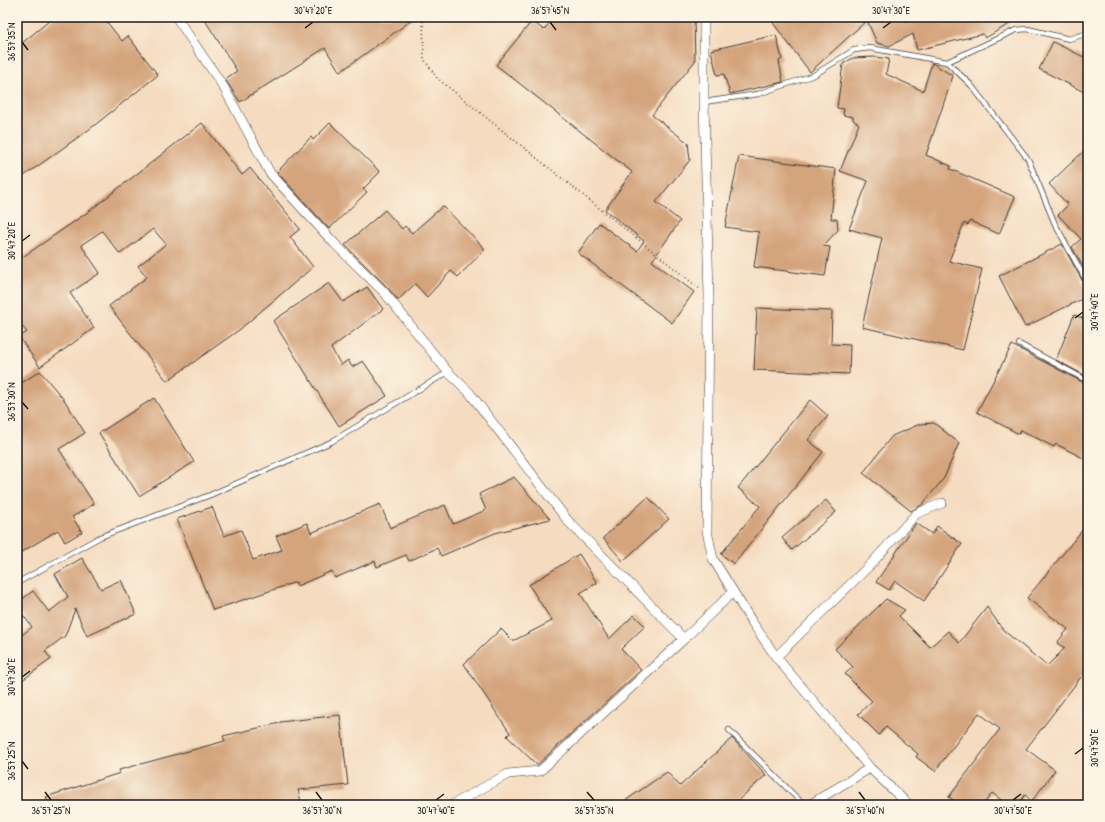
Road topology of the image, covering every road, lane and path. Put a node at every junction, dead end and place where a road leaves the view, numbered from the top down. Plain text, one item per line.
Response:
1 (176, 17) edge
2 (423, 17) edge
3 (704, 17) edge
4 (1088, 34) edge
5 (948, 62) junction
6 (704, 102) junction
7 (1088, 284) edge
8 (709, 296) junction
9 (1019, 344) dead end
10 (448, 372) junction
11 (1088, 381) edge
12 (942, 503) dead end
13 (17, 583) edge
14 (733, 592) junction
15 (684, 639) junction
16 (776, 657) junction
17 (729, 730) dead end
18 (870, 768) junction
19 (452, 805) edge
20 (804, 805) edge
21 (809, 805) edge
22 (909, 805) edge

1 - 10 street
2 - 8 path
3 - 6 street
4 - 5 lane
5 - 6 lane
5 - 7 lane
6 - 8 street
8 - 14 street
9 - 11 lane
10 - 13 lane
10 - 15 street
12 - 16 street
14 - 15 street
14 - 16 street
15 - 19 street
16 - 18 street
17 - 20 lane
18 - 21 street
18 - 22 street

